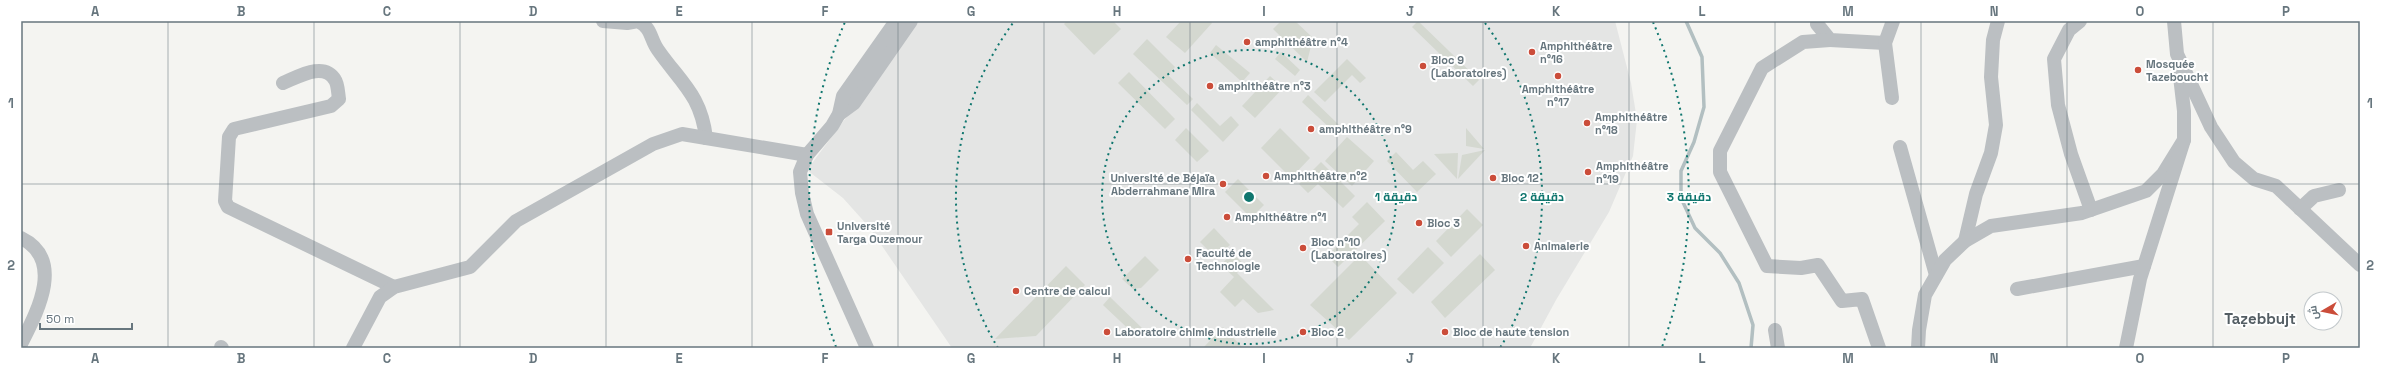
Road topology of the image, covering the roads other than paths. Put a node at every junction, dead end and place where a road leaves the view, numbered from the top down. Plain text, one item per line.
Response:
1 (603, 21) edge
2 (896, 21) edge
3 (911, 21) edge
4 (1893, 21) edge
5 (1998, 21) edge
6 (2080, 21) edge
7 (2174, 21) edge
8 (1817, 23) edge
9 (1830, 40) junction
10 (1803, 42) junction
11 (1885, 43) junction
12 (2177, 54) junction
13 (283, 83) dead end
14 (1892, 98) dead end
15 (839, 114) junction
16 (706, 138) junction
17 (2184, 140) junction
18 (1900, 147) dead end
19 (807, 155) junction
20 (2339, 190) dead end
21 (2300, 209) junction
22 (2091, 210) junction
23 (21, 238) edge
24 (1965, 241) junction
25 (2360, 265) edge
26 (2144, 266) junction
27 (1936, 276) junction
28 (394, 287) junction
29 (2017, 289) dead end
30 (1774, 330) dead end
31 (21, 344) edge
32 (353, 348) edge
33 (867, 348) edge
34 (1778, 348) edge
35 (1879, 348) edge
36 (1918, 348) edge
37 (2126, 348) edge

1 - 16 street
2 - 15 street
3 - 15 street
4 - 11 street
5 - 24 street
6 - 22 street
7 - 12 street
8 - 9 street
8 - 10 street
9 - 10 street
9 - 11 street
10 - 35 street
11 - 14 street
12 - 17 street
12 - 21 street
13 - 28 street
15 - 19 street
16 - 19 street
16 - 28 street
17 - 22 street
17 - 26 street
18 - 27 street
19 - 33 street
20 - 21 street
21 - 25 street
22 - 24 street
23 - 31 street
24 - 27 street
26 - 29 street
26 - 37 street
27 - 36 street
28 - 32 street
30 - 34 street

